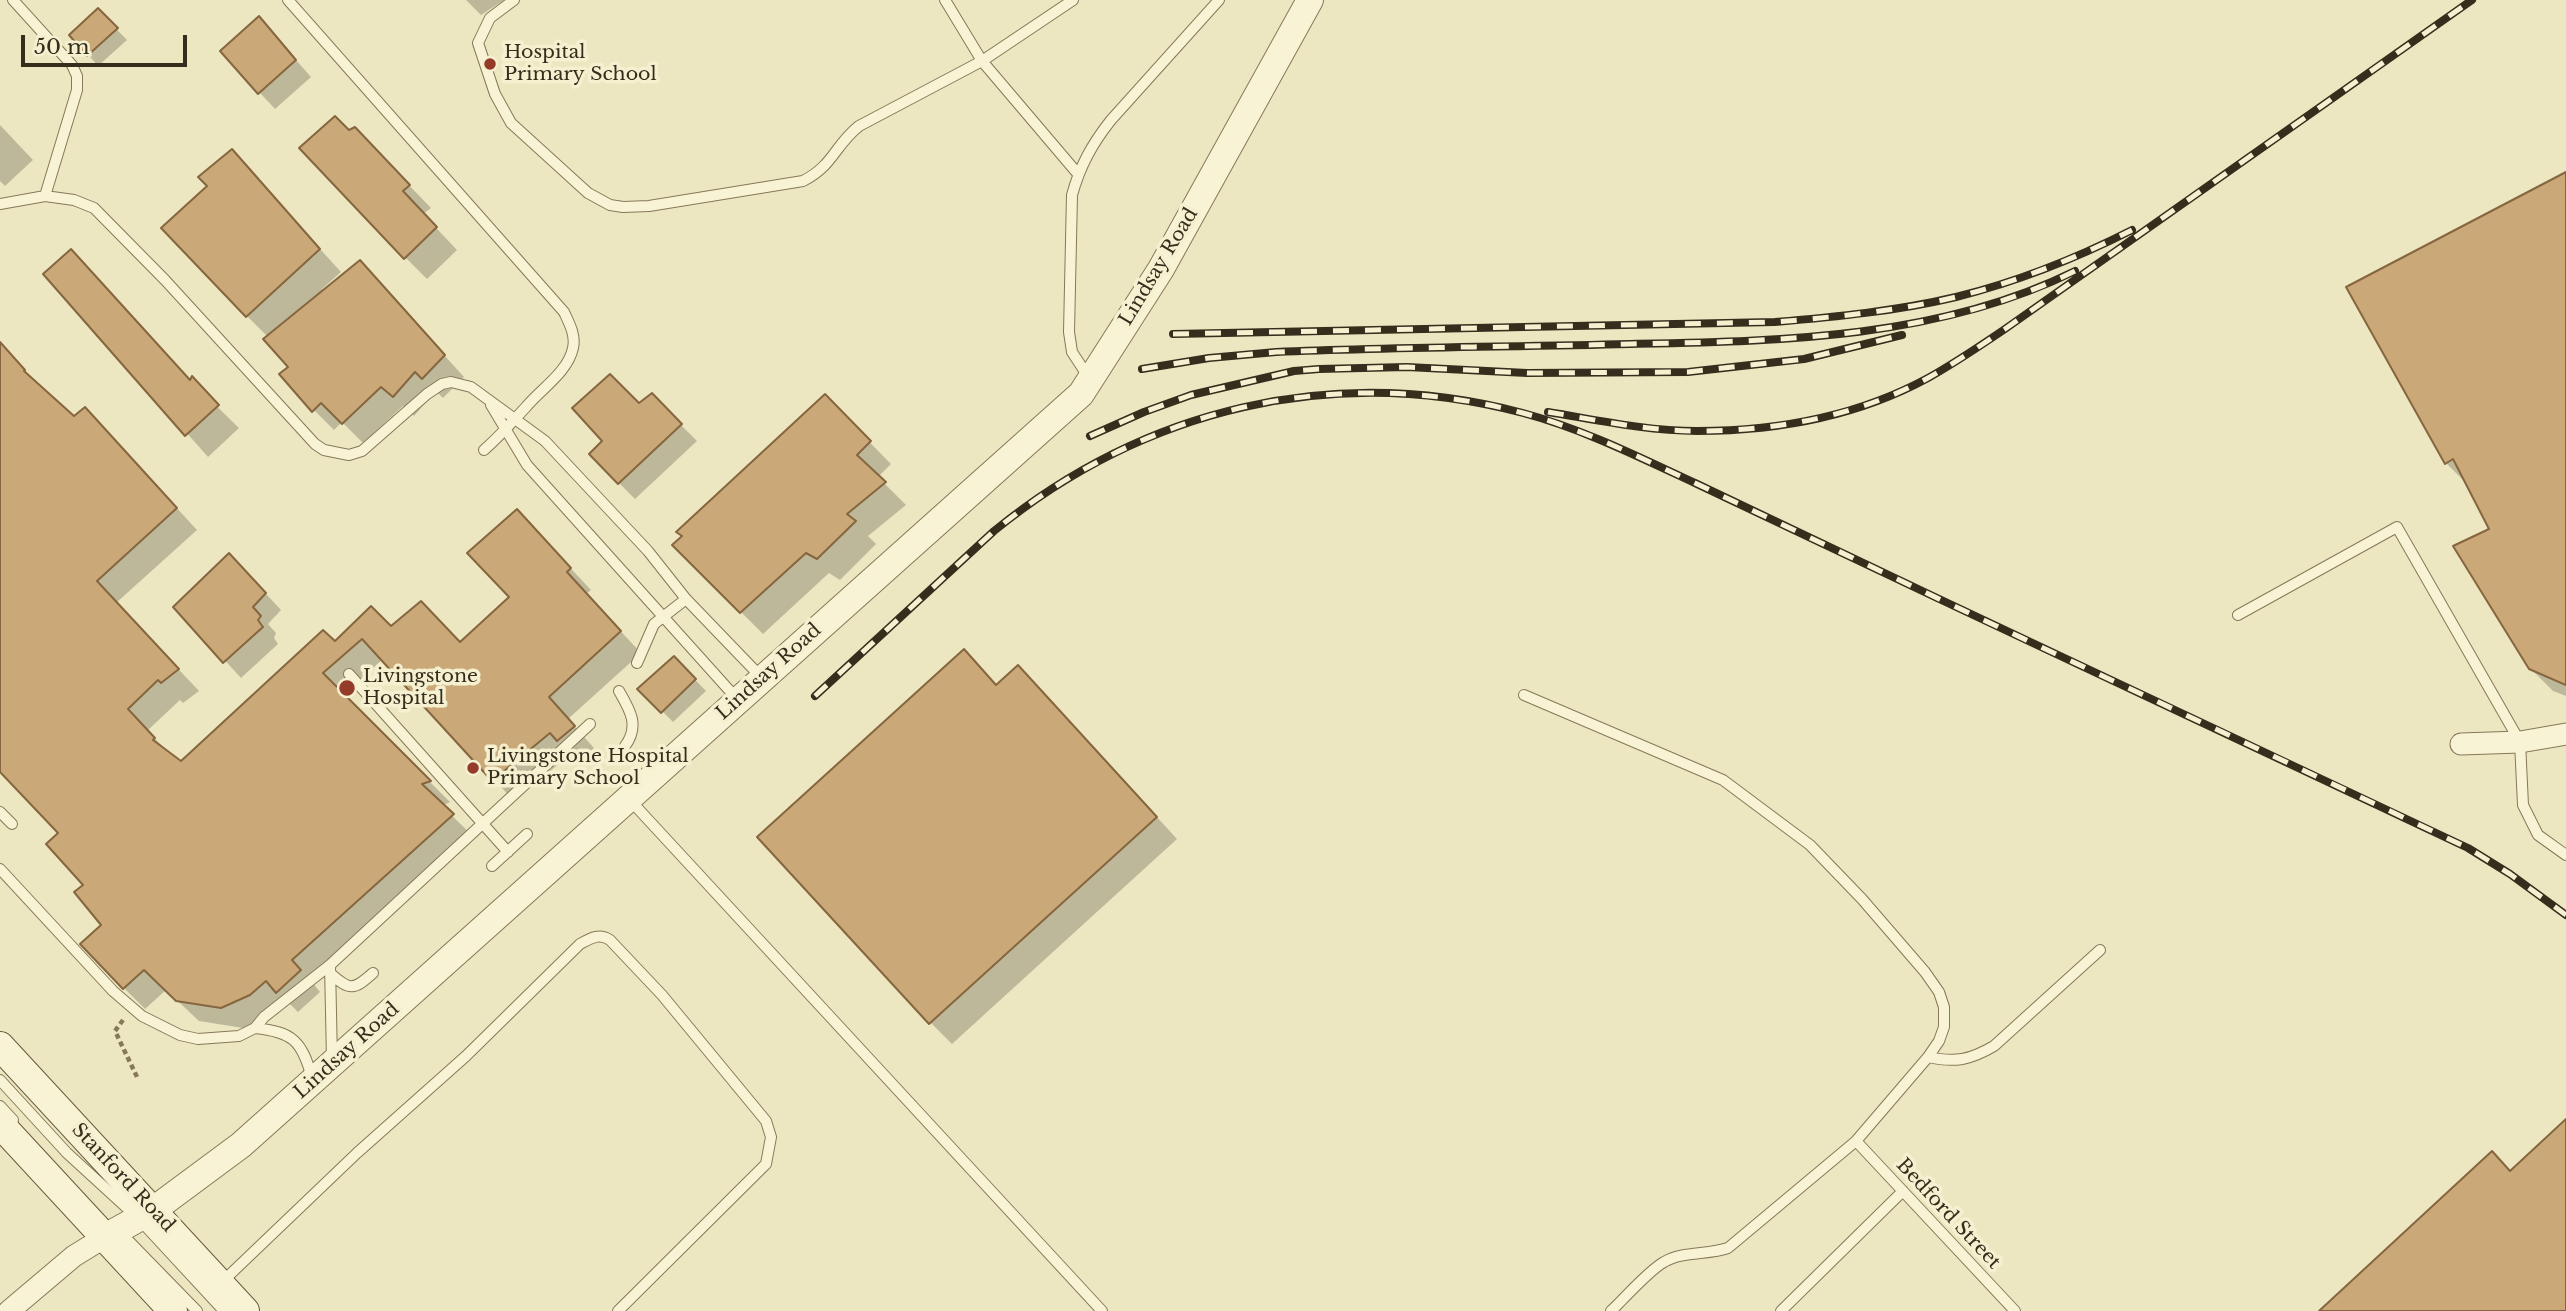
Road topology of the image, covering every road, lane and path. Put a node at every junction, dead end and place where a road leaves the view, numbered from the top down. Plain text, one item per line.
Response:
1 (13, 0) edge
2 (288, 0) edge
3 (513, 0) edge
4 (945, 0) edge
5 (1073, 0) edge
6 (1219, 0) edge
7 (1310, 0) edge
8 (982, 61) junction
9 (1078, 174) junction
10 (45, 196) junction
11 (0, 204) edge
12 (1090, 380) junction
13 (488, 400) junction
14 (515, 419) junction
15 (506, 431) junction
16 (484, 450) dead end
17 (686, 599) junction
18 (2238, 615) dead end
19 (663, 616) junction
20 (637, 663) dead end
21 (349, 674) dead end
22 (762, 678) junction
23 (619, 691) dead end
24 (1524, 695) dead end
25 (738, 700) junction
26 (590, 724) dead end
27 (2566, 734) edge
28 (2520, 742) junction
29 (2461, 744) dead end
30 (625, 746) dead end
31 (628, 799) junction
32 (0, 812) edge
33 (12, 824) dead end
34 (482, 824) junction
35 (527, 834) dead end
36 (509, 852) junction
37 (2566, 855) edge
38 (492, 866) dead end
39 (0, 869) edge
40 (2100, 950) dead end
41 (331, 969) junction
42 (373, 973) dead end
43 (131, 1007) junction
44 (255, 1028) junction
45 (0, 1046) edge
46 (1928, 1057) junction
47 (322, 1073) junction
48 (138, 1079) dead end
49 (0, 1080) edge
50 (0, 1106) edge
51 (0, 1124) edge
52 (1856, 1141) junction
53 (1903, 1191) junction
54 (79, 1192) dead end
55 (125, 1223) junction
56 (222, 1297) edge
57 (9, 1311) edge
58 (173, 1311) edge
59 (197, 1311) edge
60 (245, 1311) edge
61 (618, 1311) edge
62 (1102, 1311) edge
63 (1611, 1311) edge
64 (1781, 1311) edge
65 (2015, 1311) edge

1 - 10 lane
2 - 14 lane
3 - 8 lane
4 - 8 lane
5 - 8 lane
6 - 9 lane
7 - 12 street, Lindsay Road
8 - 9 lane
9 - 12 lane
10 - 11 lane
10 - 13 lane
12 - 22 street, Lindsay Road
13 - 14 lane
13 - 15 lane
14 - 15 lane
14 - 17 lane
15 - 16 lane
15 - 19 lane
17 - 19 lane
17 - 22 lane
18 - 28 lane
19 - 20 lane
19 - 25 lane
21 - 34 lane
22 - 25 street, Lindsay Road
23 - 30 lane
24 - 46 lane
25 - 31 street, Lindsay Road
26 - 34 lane
27 - 28 street
28 - 29 street
28 - 37 lane
31 - 47 street, Lindsay Road
31 - 62 lane
32 - 33 lane
34 - 36 lane
34 - 41 lane
35 - 36 lane
36 - 38 lane
39 - 43 lane
40 - 46 lane
41 - 42 lane
41 - 44 lane
41 - 47 lane
43 - 44 lane
43 - 48 path
44 - 47 lane
45 - 55 main road, Stanford Road
46 - 52 lane
47 - 55 street, Lindsay Road
49 - 55 lane
50 - 54 lane
51 - 55 main road, Stanford Road
52 - 53 lane, Bedford Street
52 - 63 lane
53 - 64 lane
53 - 65 lane, Bedford Street
55 - 56 main road, Stanford Road
55 - 57 street
55 - 58 main road, Stanford Road
55 - 59 lane
56 - 60 main road, Stanford Road
56 - 61 lane

